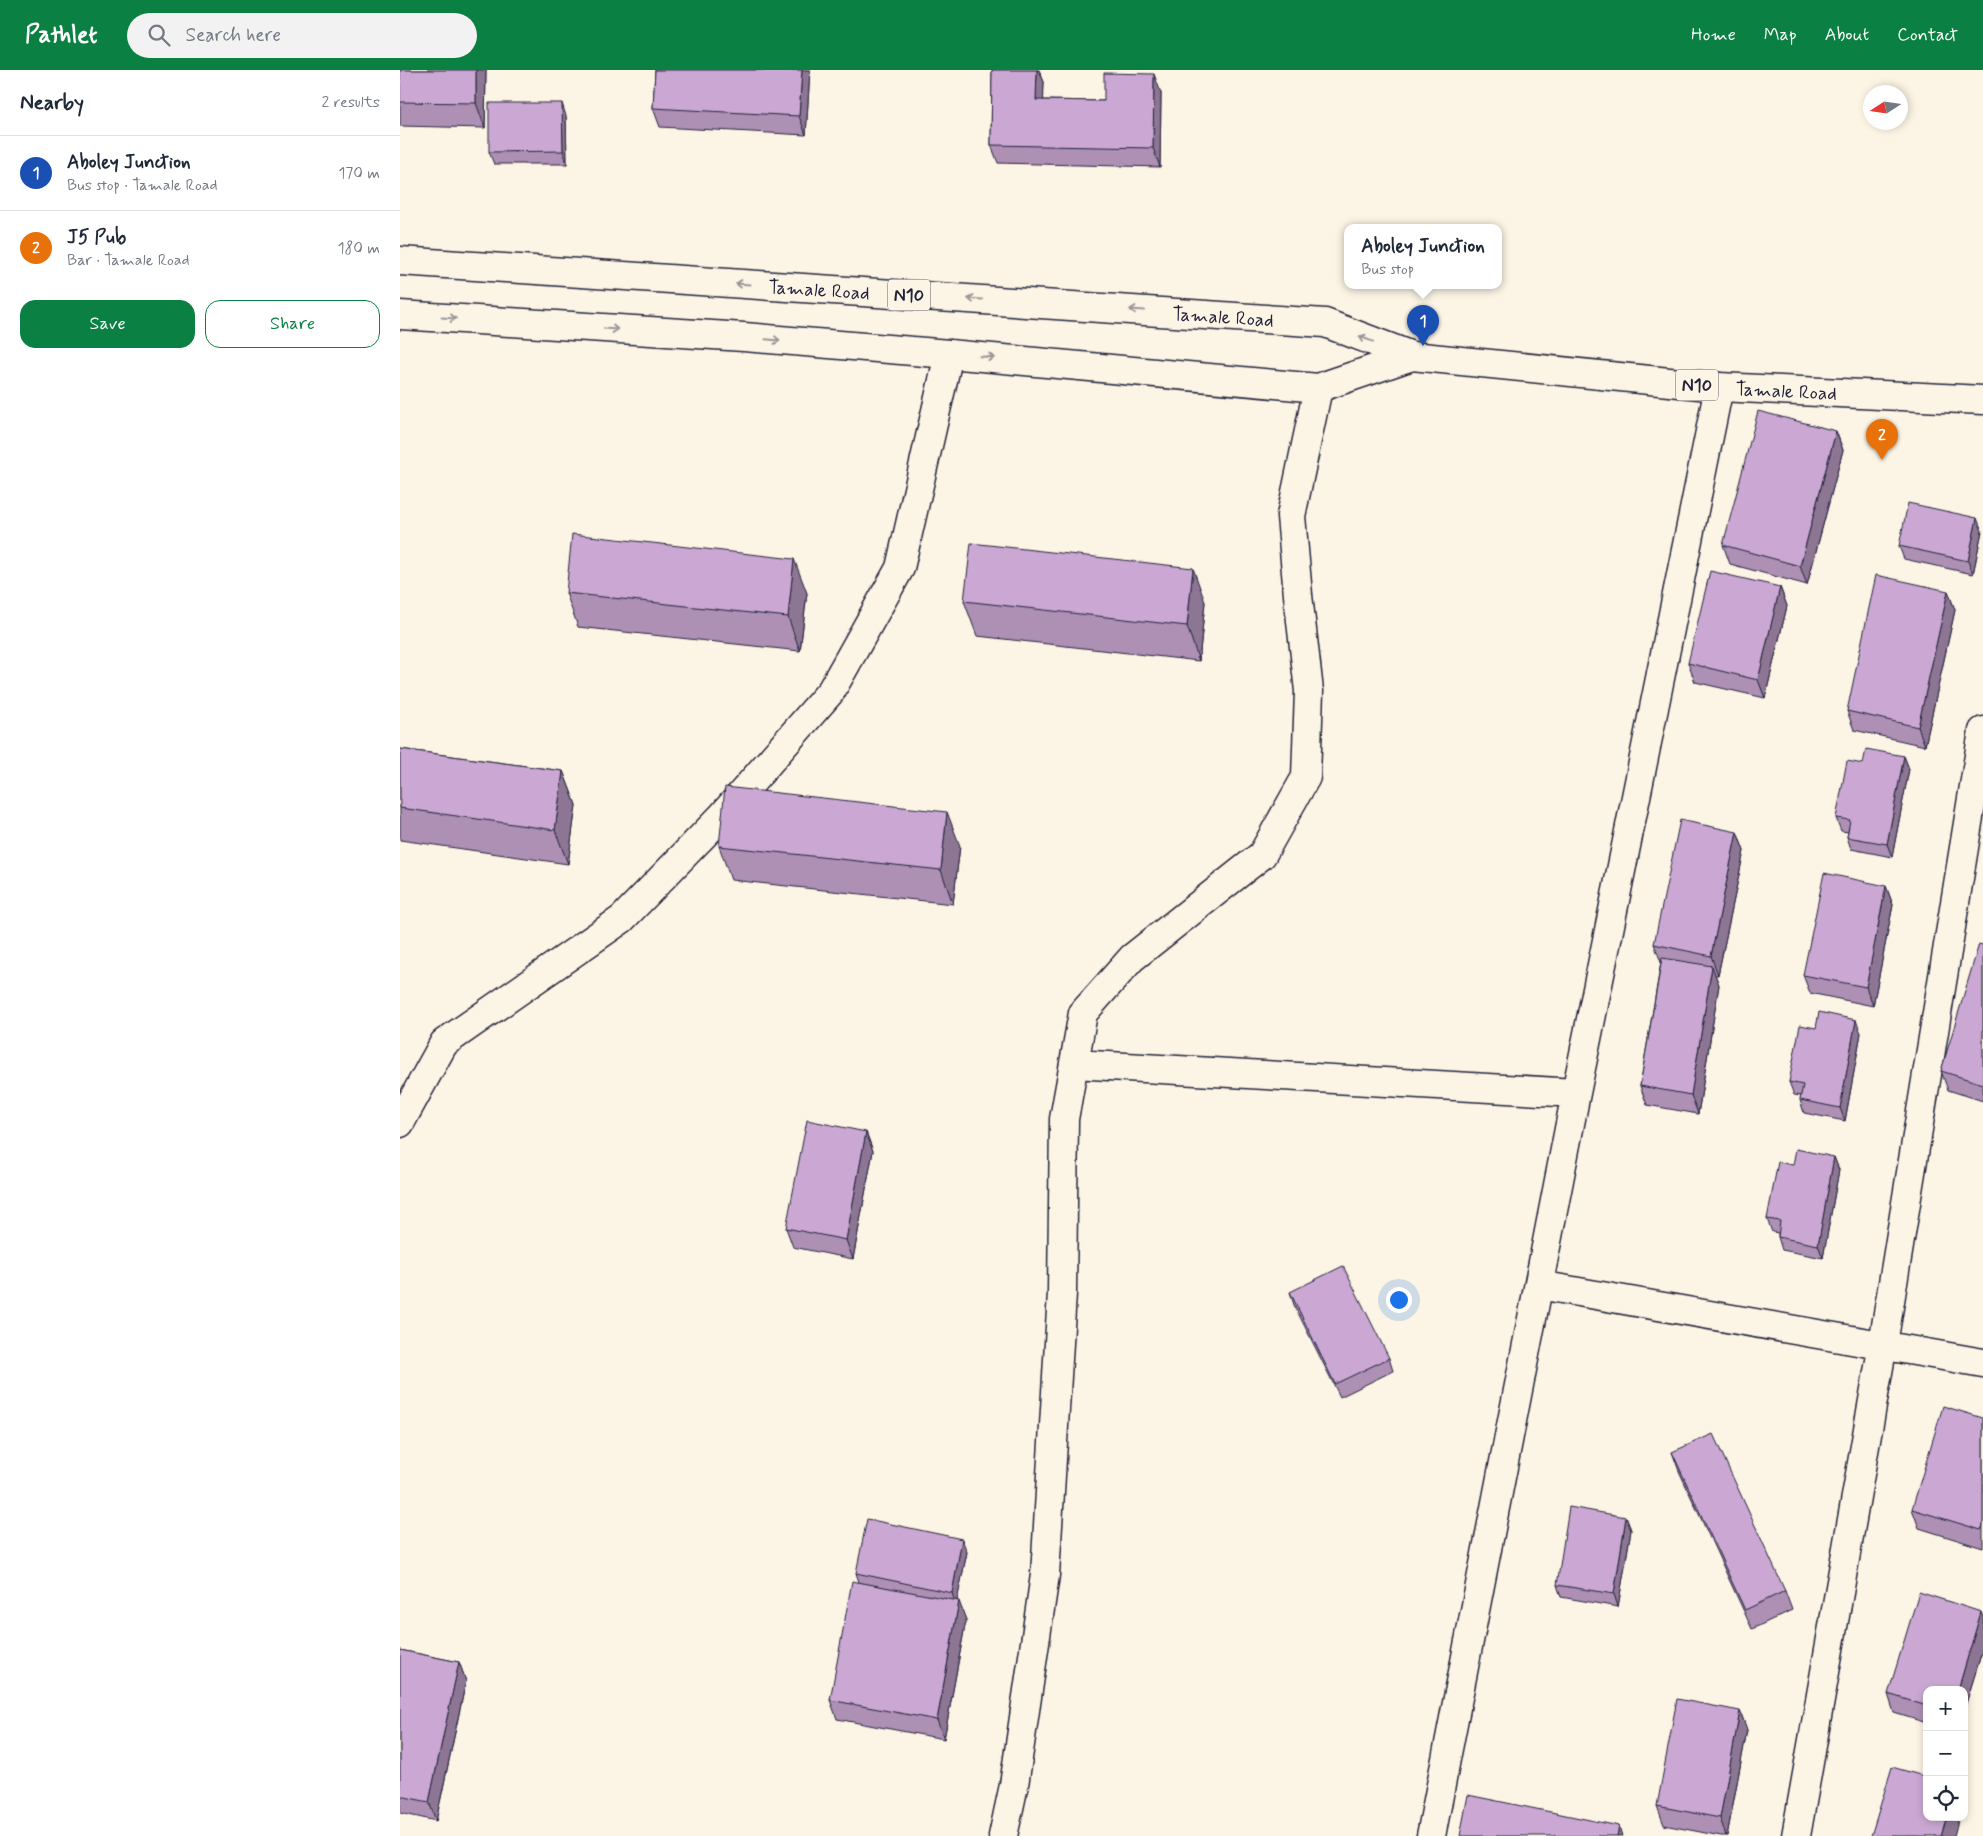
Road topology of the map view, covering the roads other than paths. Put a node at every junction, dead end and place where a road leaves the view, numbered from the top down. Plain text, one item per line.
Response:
1 (400, 261) edge
2 (400, 315) edge
3 (949, 354) junction
4 (1412, 356) junction
5 (1719, 387) junction
6 (1318, 388) junction
7 (1983, 400) edge
8 (1983, 731) edge
9 (1074, 1064) junction
10 (1576, 1093) junction
11 (400, 1122) edge
12 (1539, 1285) junction
13 (1883, 1344) junction
14 (1983, 1363) edge
15 (1003, 1836) edge
16 (1431, 1836) edge
17 (1796, 1836) edge

4 -> 1 main road, Tamale Road / N10
2 -> 3 main road, Tamale Road / N10
3 -> 6 main road, Tamale Road / N10
3 - 11 main road
4 - 5 main road, Tamale Road / N10
4 - 6 main road, Tamale Road / N10
5 - 7 main road, Tamale Road / N10
5 - 10 main road
6 - 9 main road
8 - 13 main road
9 - 10 main road
9 - 15 main road
10 - 12 main road
12 - 13 main road
12 - 16 main road
13 - 14 main road
13 - 17 main road

